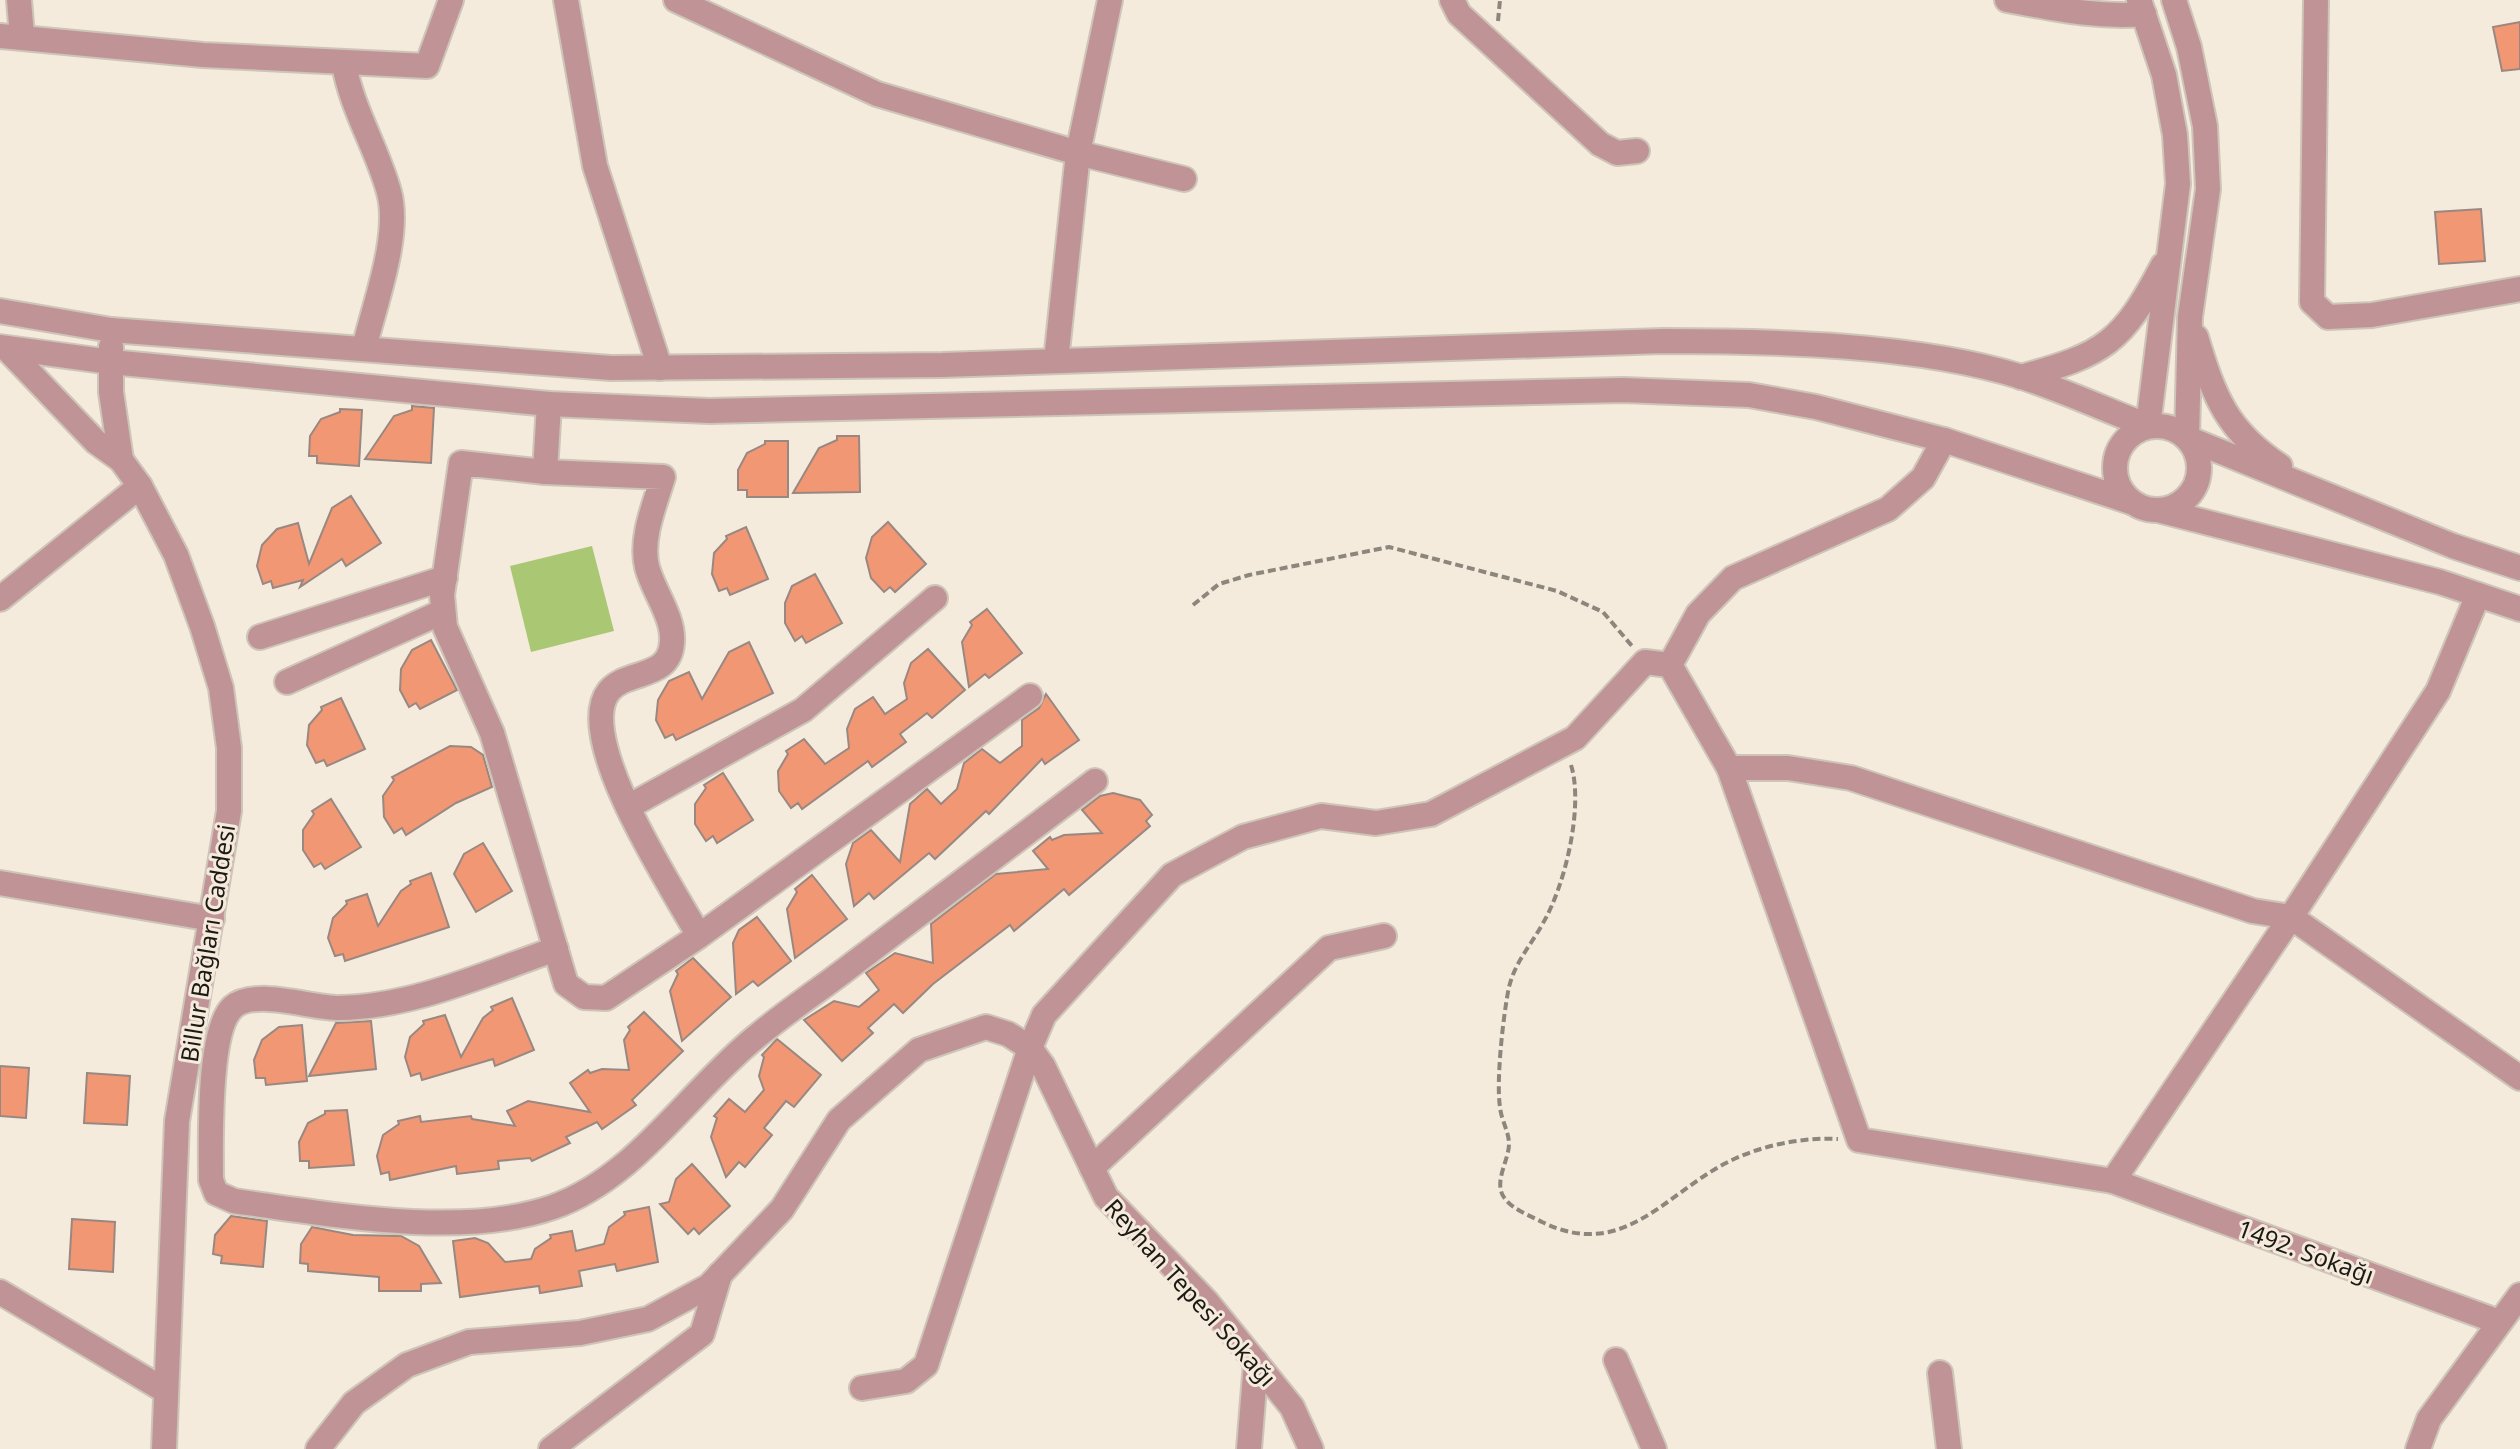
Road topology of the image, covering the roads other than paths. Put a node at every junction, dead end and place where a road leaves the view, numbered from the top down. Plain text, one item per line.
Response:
1 (19, 0) edge
2 (451, 0) edge
3 (566, 0) edge
4 (676, 0) edge
5 (1110, 0) edge
6 (1452, 0) edge
7 (2007, 0) edge
8 (2174, 0) edge
9 (2316, 0) edge
10 (2141, 7) edge
11 (11, 36) edge
12 (344, 64) junction
13 (1637, 151) dead end
14 (1078, 153) junction
15 (1184, 179) dead end
16 (2170, 252) junction
17 (2520, 289) edge
18 (0, 311) edge
19 (2190, 317) junction
20 (111, 330) junction
21 (3, 348) edge
22 (364, 349) junction
23 (1056, 361) junction
24 (111, 362) junction
25 (660, 368) junction
26 (2021, 377) junction
27 (549, 404) junction
28 (2148, 426) junction
29 (2187, 438) junction
30 (1944, 440) junction
31 (121, 460) junction
32 (545, 472) junction
33 (140, 486) junction
34 (2322, 494) junction
35 (2131, 502) junction
36 (2158, 510) junction
37 (2520, 568) edge
38 (445, 578) junction
39 (2478, 595) junction
40 (935, 598) dead end
41 (0, 599) edge
42 (2520, 609) edge
43 (442, 612) junction
44 (260, 637) dead end
45 (1670, 665) junction
46 (287, 682) dead end
47 (1030, 696) dead end
48 (1729, 768) junction
49 (1095, 781) dead end
50 (628, 807) junction
51 (0, 883) edge
52 (2291, 917) junction
53 (212, 919) junction
54 (699, 936) junction
55 (1384, 936) dead end
56 (556, 949) junction
57 (1030, 1048) junction
58 (2520, 1078) edge
59 (1092, 1168) junction
60 (2113, 1181) junction
61 (720, 1274) junction
62 (0, 1292) edge
63 (2520, 1295) edge
64 (2499, 1322) junction
65 (1616, 1360) dead end
66 (1256, 1362) junction
67 (1940, 1373) dead end
68 (862, 1388) dead end
69 (164, 1390) junction
70 (164, 1449) edge
71 (318, 1449) edge
72 (551, 1449) edge
73 (1249, 1449) edge
74 (1311, 1449) edge
75 (1654, 1449) edge
76 (1949, 1449) edge
77 (2418, 1449) edge

1 - 11 street
2 - 12 street
3 - 25 street
4 - 14 street
5 - 14 street
6 - 13 street
7 - 10 street
8 - 19 street
9 - 17 street
10 - 16 street
11 - 12 street
12 - 22 street
14 - 15 street
14 - 23 street
16 - 26 street
16 - 28 street
18 - 20 street
19 - 29 street
19 - 34 street
20 - 22 street
20 - 24 street, Billur Bağları Caddesi
21 - 24 street
21 - 31 street, Billur Bağları Caddesi
22 - 25 street
23 - 25 street
23 - 26 street
24 - 27 street
24 - 31 street, Billur Bağları Caddesi
26 - 28 street
27 - 30 street
27 - 32 street
28 - 29 street
28 - 35 street
29 - 34 street
29 - 36 street
30 - 35 street
30 - 45 street
31 - 33 street, Billur Bağları Caddesi
32 - 38 street
32 - 50 street
33 - 41 street
33 - 53 street, Billur Bağları Caddesi
34 - 37 street
35 - 36 street
36 - 39 street
38 - 43 street
38 - 44 street
39 - 42 street
39 - 52 street
40 - 50 street
43 - 46 street
43 - 56 street
45 - 48 street
45 - 57 street
47 - 54 street
48 - 52 street
48 - 60 street, 1492. Sokağı
49 - 56 street
50 - 54 street
51 - 53 street
52 - 58 street
52 - 60 street
53 - 69 street, Billur Bağları Caddesi
54 - 56 street
55 - 59 street
57 - 59 street, Reyhan Tepesi Sokağı
57 - 61 street
57 - 68 street
59 - 66 street, Reyhan Tepesi Sokağı
60 - 64 street, 1492. Sokağı
61 - 71 street
61 - 72 street
62 - 69 street
63 - 64 street
64 - 77 street
65 - 75 street
66 - 73 street
66 - 74 street, Reyhan Tepesi Sokağı
67 - 76 street
69 - 70 street, Billur Bağları Caddesi

